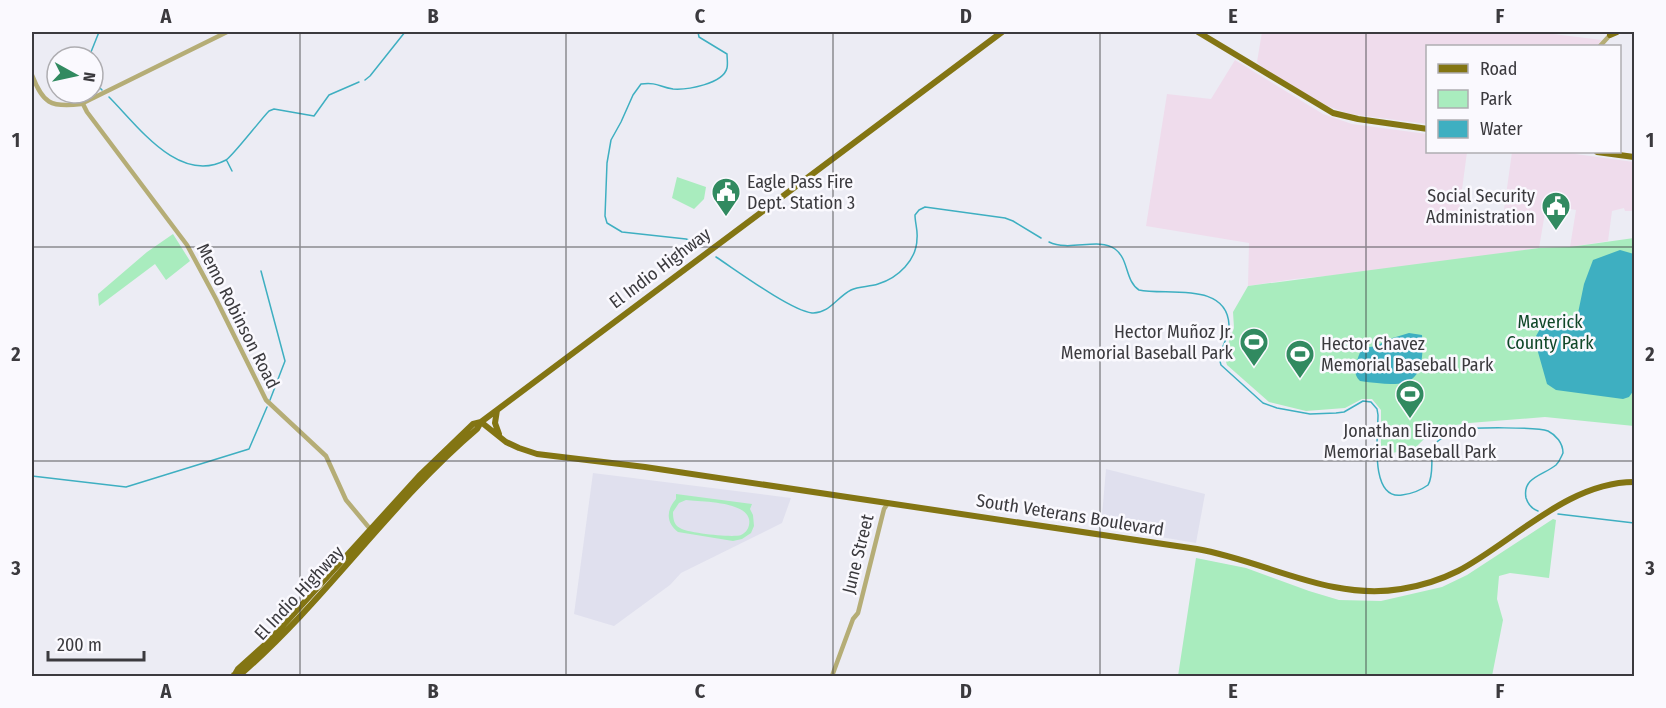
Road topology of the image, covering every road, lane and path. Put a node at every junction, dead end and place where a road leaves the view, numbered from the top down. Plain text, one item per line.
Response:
1 (227, 32) edge
2 (1002, 32) edge
3 (1198, 32) edge
4 (1617, 32) edge
5 (1611, 33) edge
6 (1601, 45) edge
7 (32, 75) edge
8 (105, 93) edge
9 (45, 100) edge
10 (84, 105) edge
11 (1426, 129) edge
12 (1605, 153) edge
13 (1635, 157) edge
14 (497, 409) junction
15 (482, 422) junction
16 (500, 438) junction
17 (1635, 482) edge
18 (888, 503) junction
19 (373, 531) junction
20 (234, 676) edge
21 (832, 676) edge

1 - 8 street
2 - 14 main road, El Indio Highway
3 - 11 main road
4 - 5 main road
5 - 6 street
7 - 9 street
10 - 19 street, Memo Robinson Road
12 - 13 main road
14 - 15 main road, El Indio Highway
14 - 16 main road
15 - 16 main road, South Veterans Boulevard
15 - 19 main road, El Indio Highway
16 - 18 main road, South Veterans Boulevard
17 - 18 main road, South Veterans Boulevard
18 - 21 street, June Street
19 - 20 main road, El Indio Highway

